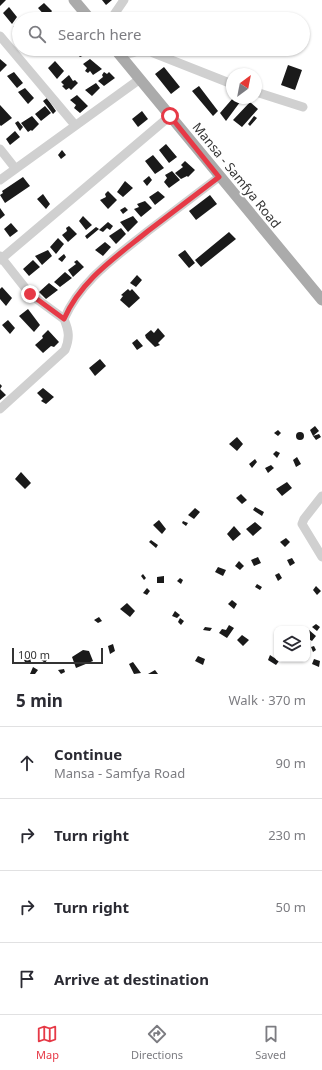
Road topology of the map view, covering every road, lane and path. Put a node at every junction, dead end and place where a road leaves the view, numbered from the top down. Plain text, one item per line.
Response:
1 (74, 0) edge
2 (124, 0) edge
3 (84, 12) edge
4 (116, 12) edge
5 (0, 36) edge
6 (12, 50) edge
7 (17, 56) edge
8 (121, 56) edge
9 (161, 56) edge
10 (140, 79) junction
11 (226, 82) edge
12 (262, 94) edge
13 (303, 107) dead end
14 (170, 116) junction
15 (75, 125) junction
16 (0, 150) edge
17 (14, 168) junction
18 (219, 177) junction
19 (0, 180) edge
20 (1, 258) edge
21 (322, 300) edge
22 (64, 319) junction
23 (0, 409) edge
24 (322, 496) edge
25 (322, 557) edge

1 - 3 main road
2 - 4 street
5 - 6 street
7 - 15 street
8 - 10 main road, Mansa - Samfya Road
9 - 11 street
10 - 14 main road, Mansa - Samfya Road
10 - 15 street
12 - 13 street
14 - 18 main road, Mansa - Samfya Road
14 - 20 street
15 - 17 street
16 - 17 street
17 - 19 street
18 - 21 main road, Mansa - Samfya Road
18 - 22 street
20 - 22 street
22 - 23 street
24 - 25 street

